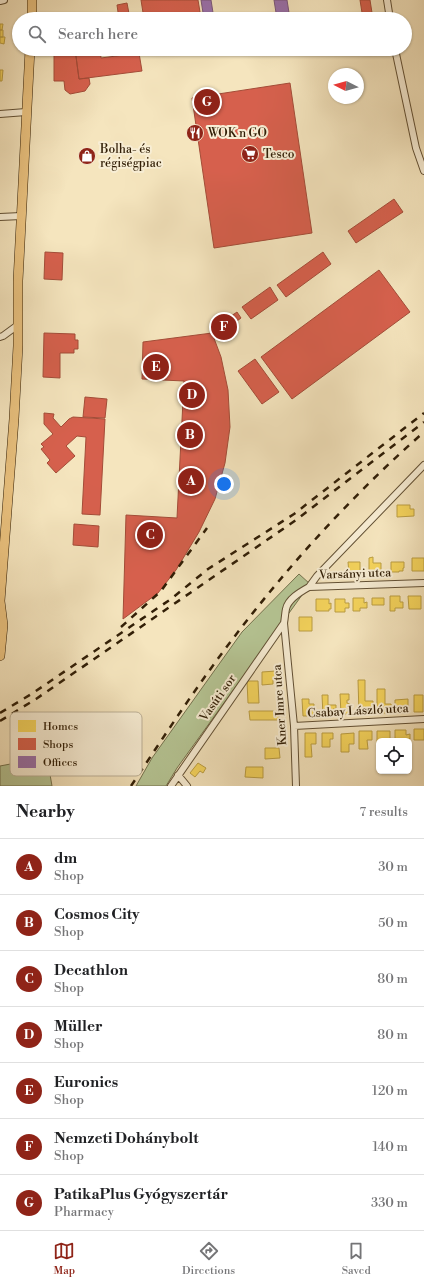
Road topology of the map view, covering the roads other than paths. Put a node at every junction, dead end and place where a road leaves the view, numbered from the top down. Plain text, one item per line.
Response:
1 (4, 0) edge
2 (32, 0) edge
3 (387, 0) edge
4 (0, 1) edge
5 (32, 12) edge
6 (389, 12) edge
7 (30, 56) edge
8 (396, 56) edge
9 (26, 112) junction
10 (0, 114) edge
11 (424, 171) edge
12 (21, 216) junction
13 (0, 217) edge
14 (18, 325) junction
15 (0, 337) edge
16 (424, 465) edge
17 (424, 583) edge
18 (309, 587) junction
19 (0, 602) edge
20 (284, 623) junction
21 (0, 656) edge
22 (424, 719) edge
23 (294, 726) junction
24 (178, 775) junction
25 (171, 786) edge
26 (187, 786) edge
27 (296, 786) edge

1 - 4 street
2 - 5 main road
3 - 6 street
7 - 9 main road
8 - 11 street
9 - 10 street
9 - 12 main road
12 - 13 street
12 - 14 main road
14 - 15 street
14 - 19 main road
16 - 18 street
17 - 18 street, Varsányi utca
18 - 20 street, Varsányi utca
19 - 21 main road
20 - 23 street, Kner Imre utca
20 - 24 street, Vasúti sor
22 - 23 street, Csabay László utca
23 - 27 street, Kner Imre utca
24 - 25 street, Vasúti sor
24 - 26 street

